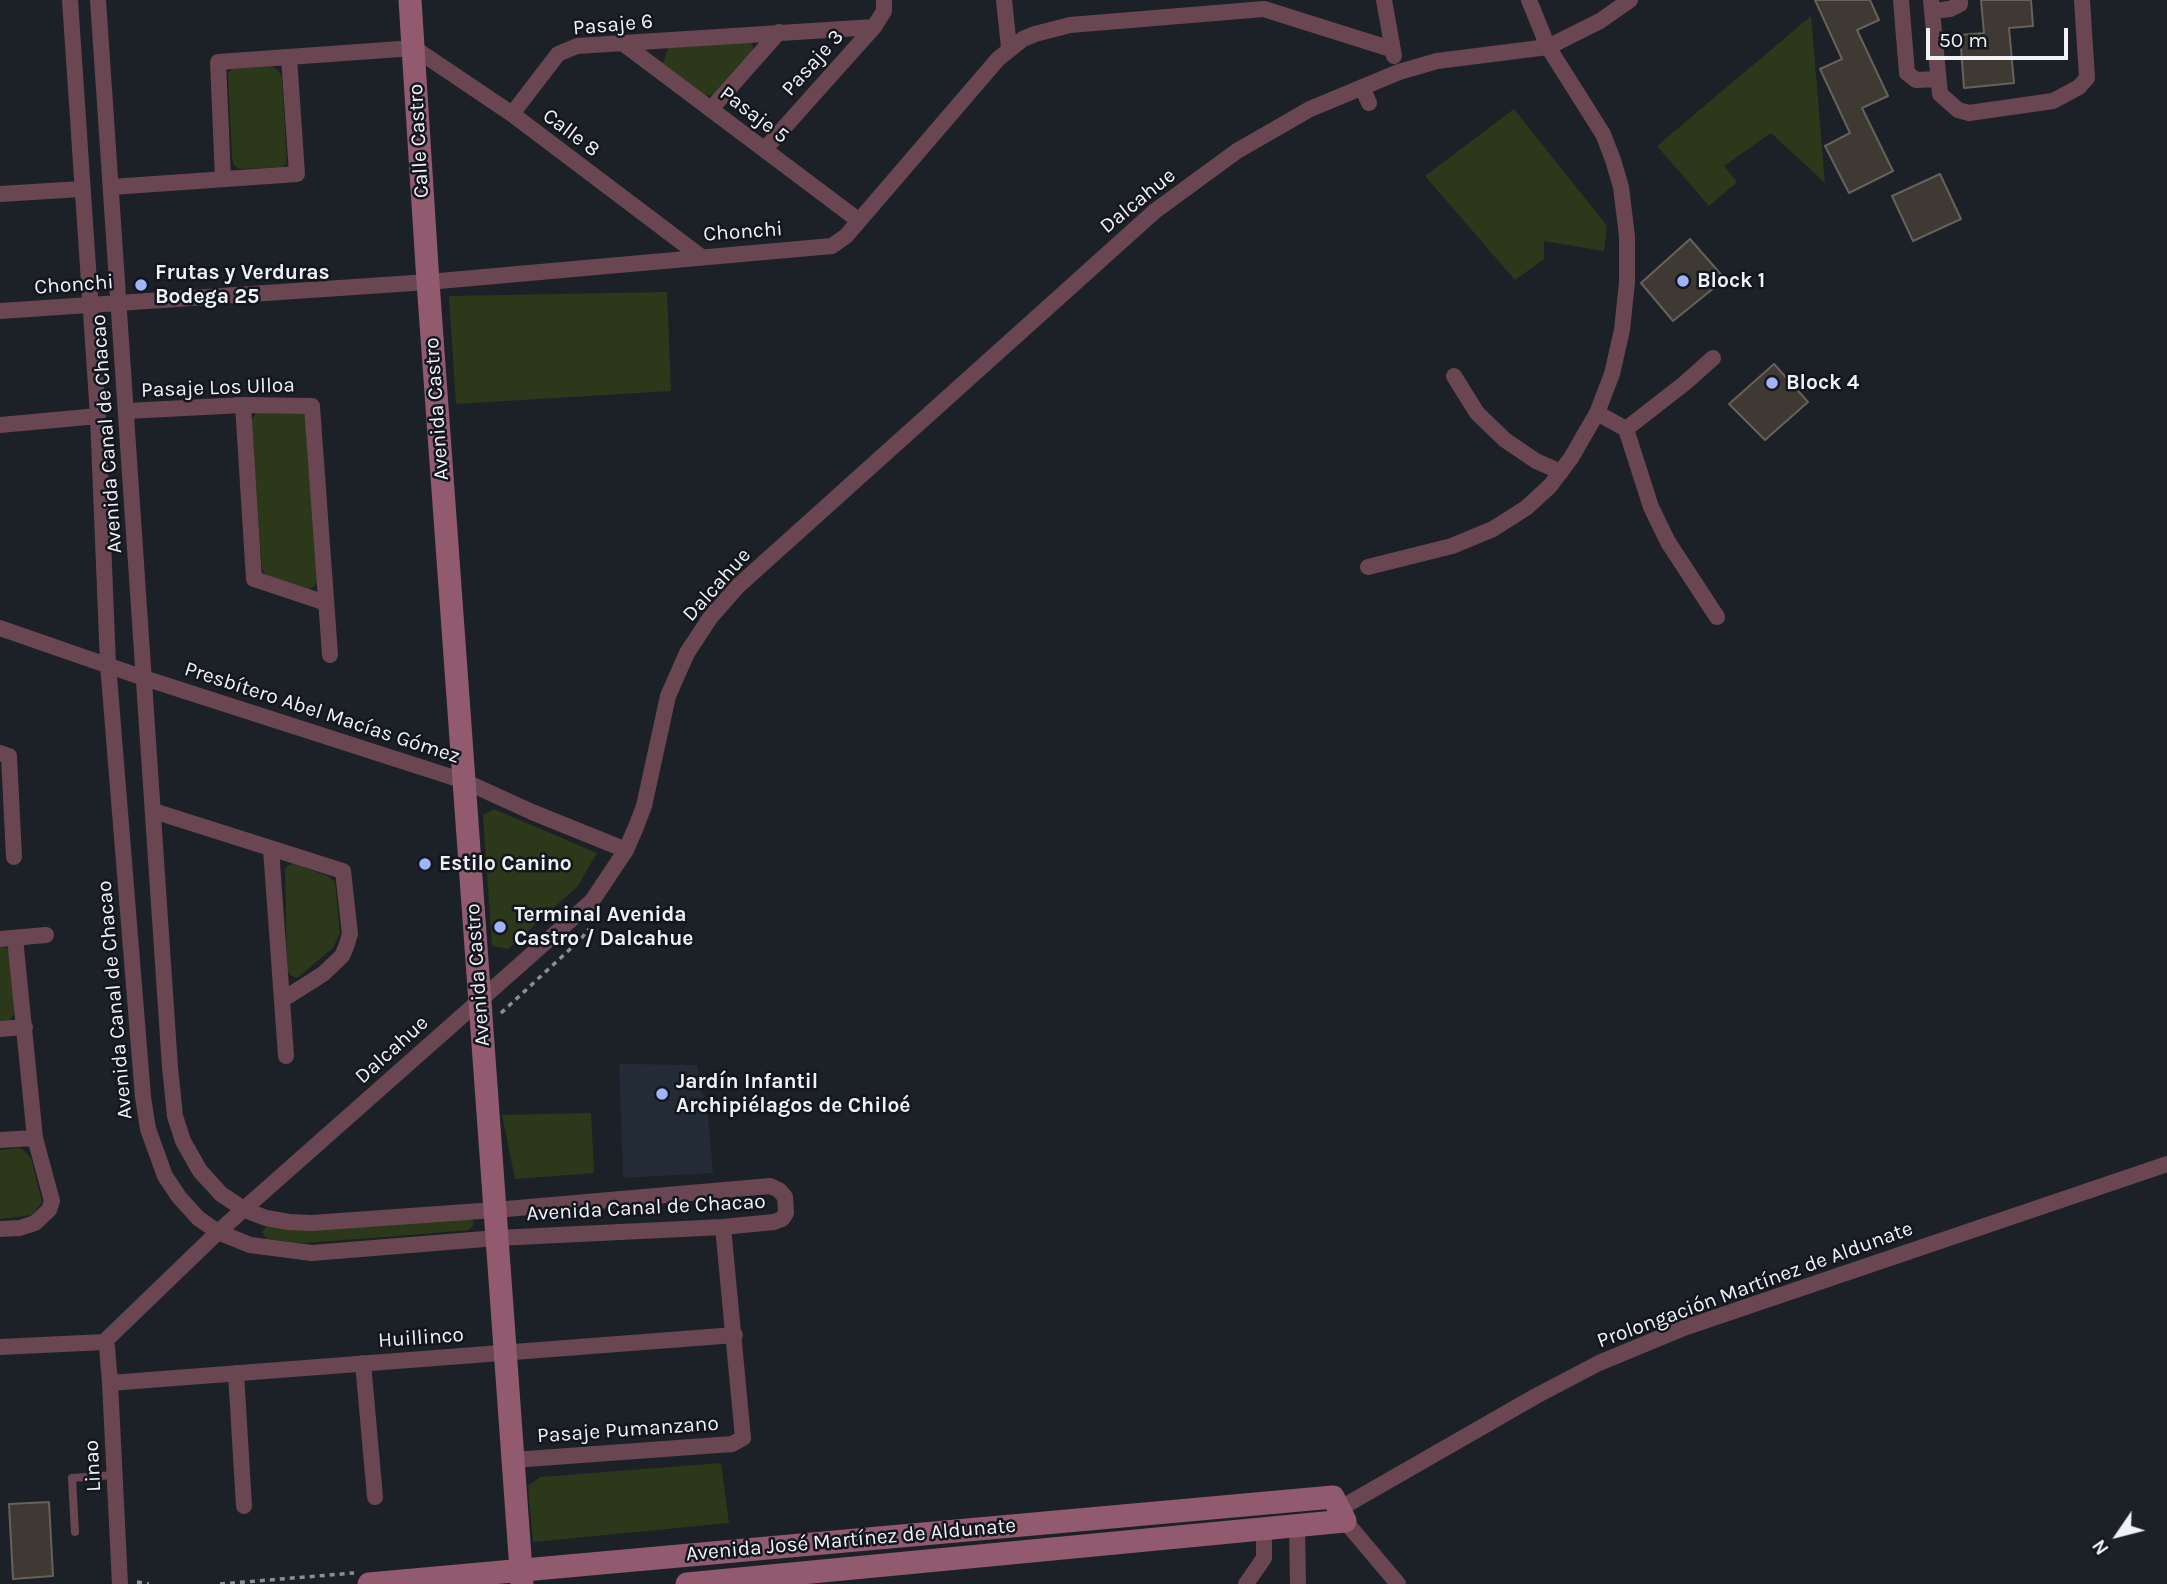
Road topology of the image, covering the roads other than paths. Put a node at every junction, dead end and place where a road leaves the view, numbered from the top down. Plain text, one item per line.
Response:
1 (70, 0) edge
2 (98, 0) edge
3 (410, 0) edge
4 (884, 0) edge
5 (1004, 0) edge
6 (1384, 0) edge
7 (1529, 0) edge
8 (1630, 0) edge
9 (1901, 0) edge
10 (1960, 0) edge
11 (2082, 0) edge
12 (1264, 4) edge
13 (1932, 5) edge
14 (874, 27) junction
15 (779, 32) junction
16 (624, 44) junction
17 (1548, 47) junction
18 (414, 48) junction
19 (1009, 48) junction
20 (1391, 49) junction
21 (289, 57) junction
22 (1399, 72) junction
23 (1938, 79) junction
24 (1362, 87) junction
25 (1369, 103) dead end
26 (711, 109) junction
27 (512, 114) junction
28 (765, 149) junction
29 (223, 179) junction
30 (112, 187) junction
31 (81, 188) junction
32 (0, 194) edge
33 (858, 220) junction
34 (700, 256) junction
35 (428, 282) junction
36 (118, 302) junction
37 (90, 305) junction
38 (0, 311) edge
39 (1713, 358) dead end
40 (1454, 376) dead end
41 (243, 405) junction
42 (127, 411) junction
43 (1597, 413) junction
44 (98, 416) junction
45 (0, 425) edge
46 (1626, 429) junction
47 (1562, 472) junction
48 (1368, 567) dead end
49 (326, 603) junction
50 (1717, 617) dead end
51 (0, 628) edge
52 (330, 655) dead end
53 (108, 664) junction
54 (144, 678) junction
55 (4, 755) edge
56 (464, 781) junction
57 (154, 811) junction
58 (6, 830) edge
59 (271, 849) junction
60 (626, 850) junction
61 (14, 857) dead end
62 (46, 935) dead end
63 (7, 939) edge
64 (282, 1000) junction
65 (479, 1000) junction
66 (25, 1027) junction
67 (0, 1029) edge
68 (286, 1056) dead end
69 (35, 1138) junction
70 (0, 1140) edge
71 (2167, 1164) edge
72 (245, 1210) junction
73 (495, 1210) junction
74 (723, 1227) junction
75 (0, 1228) edge
76 (218, 1232) junction
77 (497, 1238) junction
78 (735, 1335) junction
79 (106, 1344) junction
80 (0, 1348) edge
81 (505, 1353) junction
82 (363, 1363) junction
83 (236, 1373) junction
84 (110, 1382) junction
85 (513, 1460) junction
86 (114, 1475) junction
87 (375, 1497) dead end
88 (244, 1506) dead end
89 (1339, 1509) junction
90 (1297, 1526) junction
91 (1264, 1529) junction
92 (75, 1531) dead end
93 (521, 1577) edge
94 (1245, 1583) edge
95 (120, 1584) edge
96 (369, 1584) edge
97 (687, 1584) edge
98 (1298, 1584) edge
99 (1398, 1584) edge

1 - 31 street, Avenida Canal de Chacao
2 - 30 street, Avenida Canal de Chacao
3 - 18 street, Calle Castro
4 - 14 street, Pasaje 3
5 - 19 street
6 - 20 street
7 - 17 street
8 - 17 street, Dalcahue
9 - 23 street
10 - 13 street
11 - 23 street
12 - 19 street, Chonchi
12 - 20 street, Chonchi
13 - 23 street
14 - 15 street, Pasaje 6
14 - 28 street, Pasaje 3
15 - 16 street, Pasaje 6
15 - 26 street
16 - 26 street, Pasaje 5
16 - 27 street, Pasaje 6
17 - 22 street, Dalcahue
17 - 43 street
18 - 21 street
18 - 27 street, Calle 8
18 - 35 street, Calle Castro
19 - 33 street, Chonchi
20 - 22 street
21 - 29 street
21 - 29 street
22 - 24 street, Dalcahue
24 - 25 street
24 - 60 street, Dalcahue
26 - 28 street, Pasaje 5
27 - 34 street, Calle 8
28 - 33 street, Pasaje 5
29 - 30 street
30 - 36 street, Avenida Canal de Chacao
31 - 32 street
31 - 37 street, Avenida Canal de Chacao
33 - 34 street, Chonchi
34 - 35 street, Chonchi
35 - 36 street, Chonchi
35 - 56 street, Avenida Castro
36 - 37 street, Chonchi
36 - 42 street, Avenida Canal de Chacao
37 - 38 street, Chonchi
37 - 44 street, Avenida Canal de Chacao
39 - 46 street
40 - 47 street
41 - 42 street, Pasaje Los Ulloa
41 - 49 street
41 - 49 street, Pasaje Los Ulloa
42 - 54 street, Avenida Canal de Chacao
43 - 46 street
43 - 47 street
44 - 45 street
44 - 53 street, Avenida Canal de Chacao
46 - 50 street
47 - 48 street
49 - 52 street
51 - 53 street, Presbítero Abel Macías Gómez
53 - 54 street, Presbítero Abel Macías Gómez
53 - 76 street, Avenida Canal de Chacao
54 - 56 street, Presbítero Abel Macías Gómez
54 - 57 street, Avenida Canal de Chacao
55 - 58 street
56 - 60 street, Presbítero Abel Macías Gómez
56 - 65 street, Avenida Castro
57 - 59 street
57 - 72 street, Avenida Canal de Chacao
58 - 61 street
59 - 64 street
59 - 64 street
60 - 65 street, Dalcahue
62 - 63 street
63 - 66 street
64 - 68 street
65 - 72 street, Dalcahue
65 - 73 street, Avenida Castro
66 - 67 street
66 - 69 street
69 - 70 street
69 - 75 street
71 - 89 street, Prolongación Martínez de Aldunate
72 - 73 street, Avenida Canal de Chacao
72 - 76 street, Dalcahue
73 - 74 street, Avenida Canal de Chacao
73 - 77 street, Avenida Castro
74 - 77 street, Avenida Canal de Chacao
74 - 78 street, Pasaje Pumanzano
76 - 77 street, Avenida Canal de Chacao
76 - 79 street, Dalcahue
77 - 81 street, Avenida Castro
78 - 81 street, Huillinco
78 - 85 street, Pasaje Pumanzano
79 - 80 street
79 - 84 street, Linao
81 - 82 street, Huillinco
81 - 85 street, Avenida Castro
82 - 83 street, Huillinco
82 - 87 street
83 - 84 street, Huillinco
83 - 88 street
84 - 86 street, Linao
85 - 93 street, Avenida Castro
86 - 92 lane
86 - 95 street, Linao
89 - 90 street, Avenida José Martínez de Aldunate
89 - 93 street, Avenida José Martínez de Aldunate
89 - 99 street
90 - 91 street, Avenida José Martínez de Aldunate
90 - 98 street
91 - 94 street
91 - 97 street, Avenida José Martínez de Aldunate
93 - 96 street, Avenida José Martínez de Aldunate

